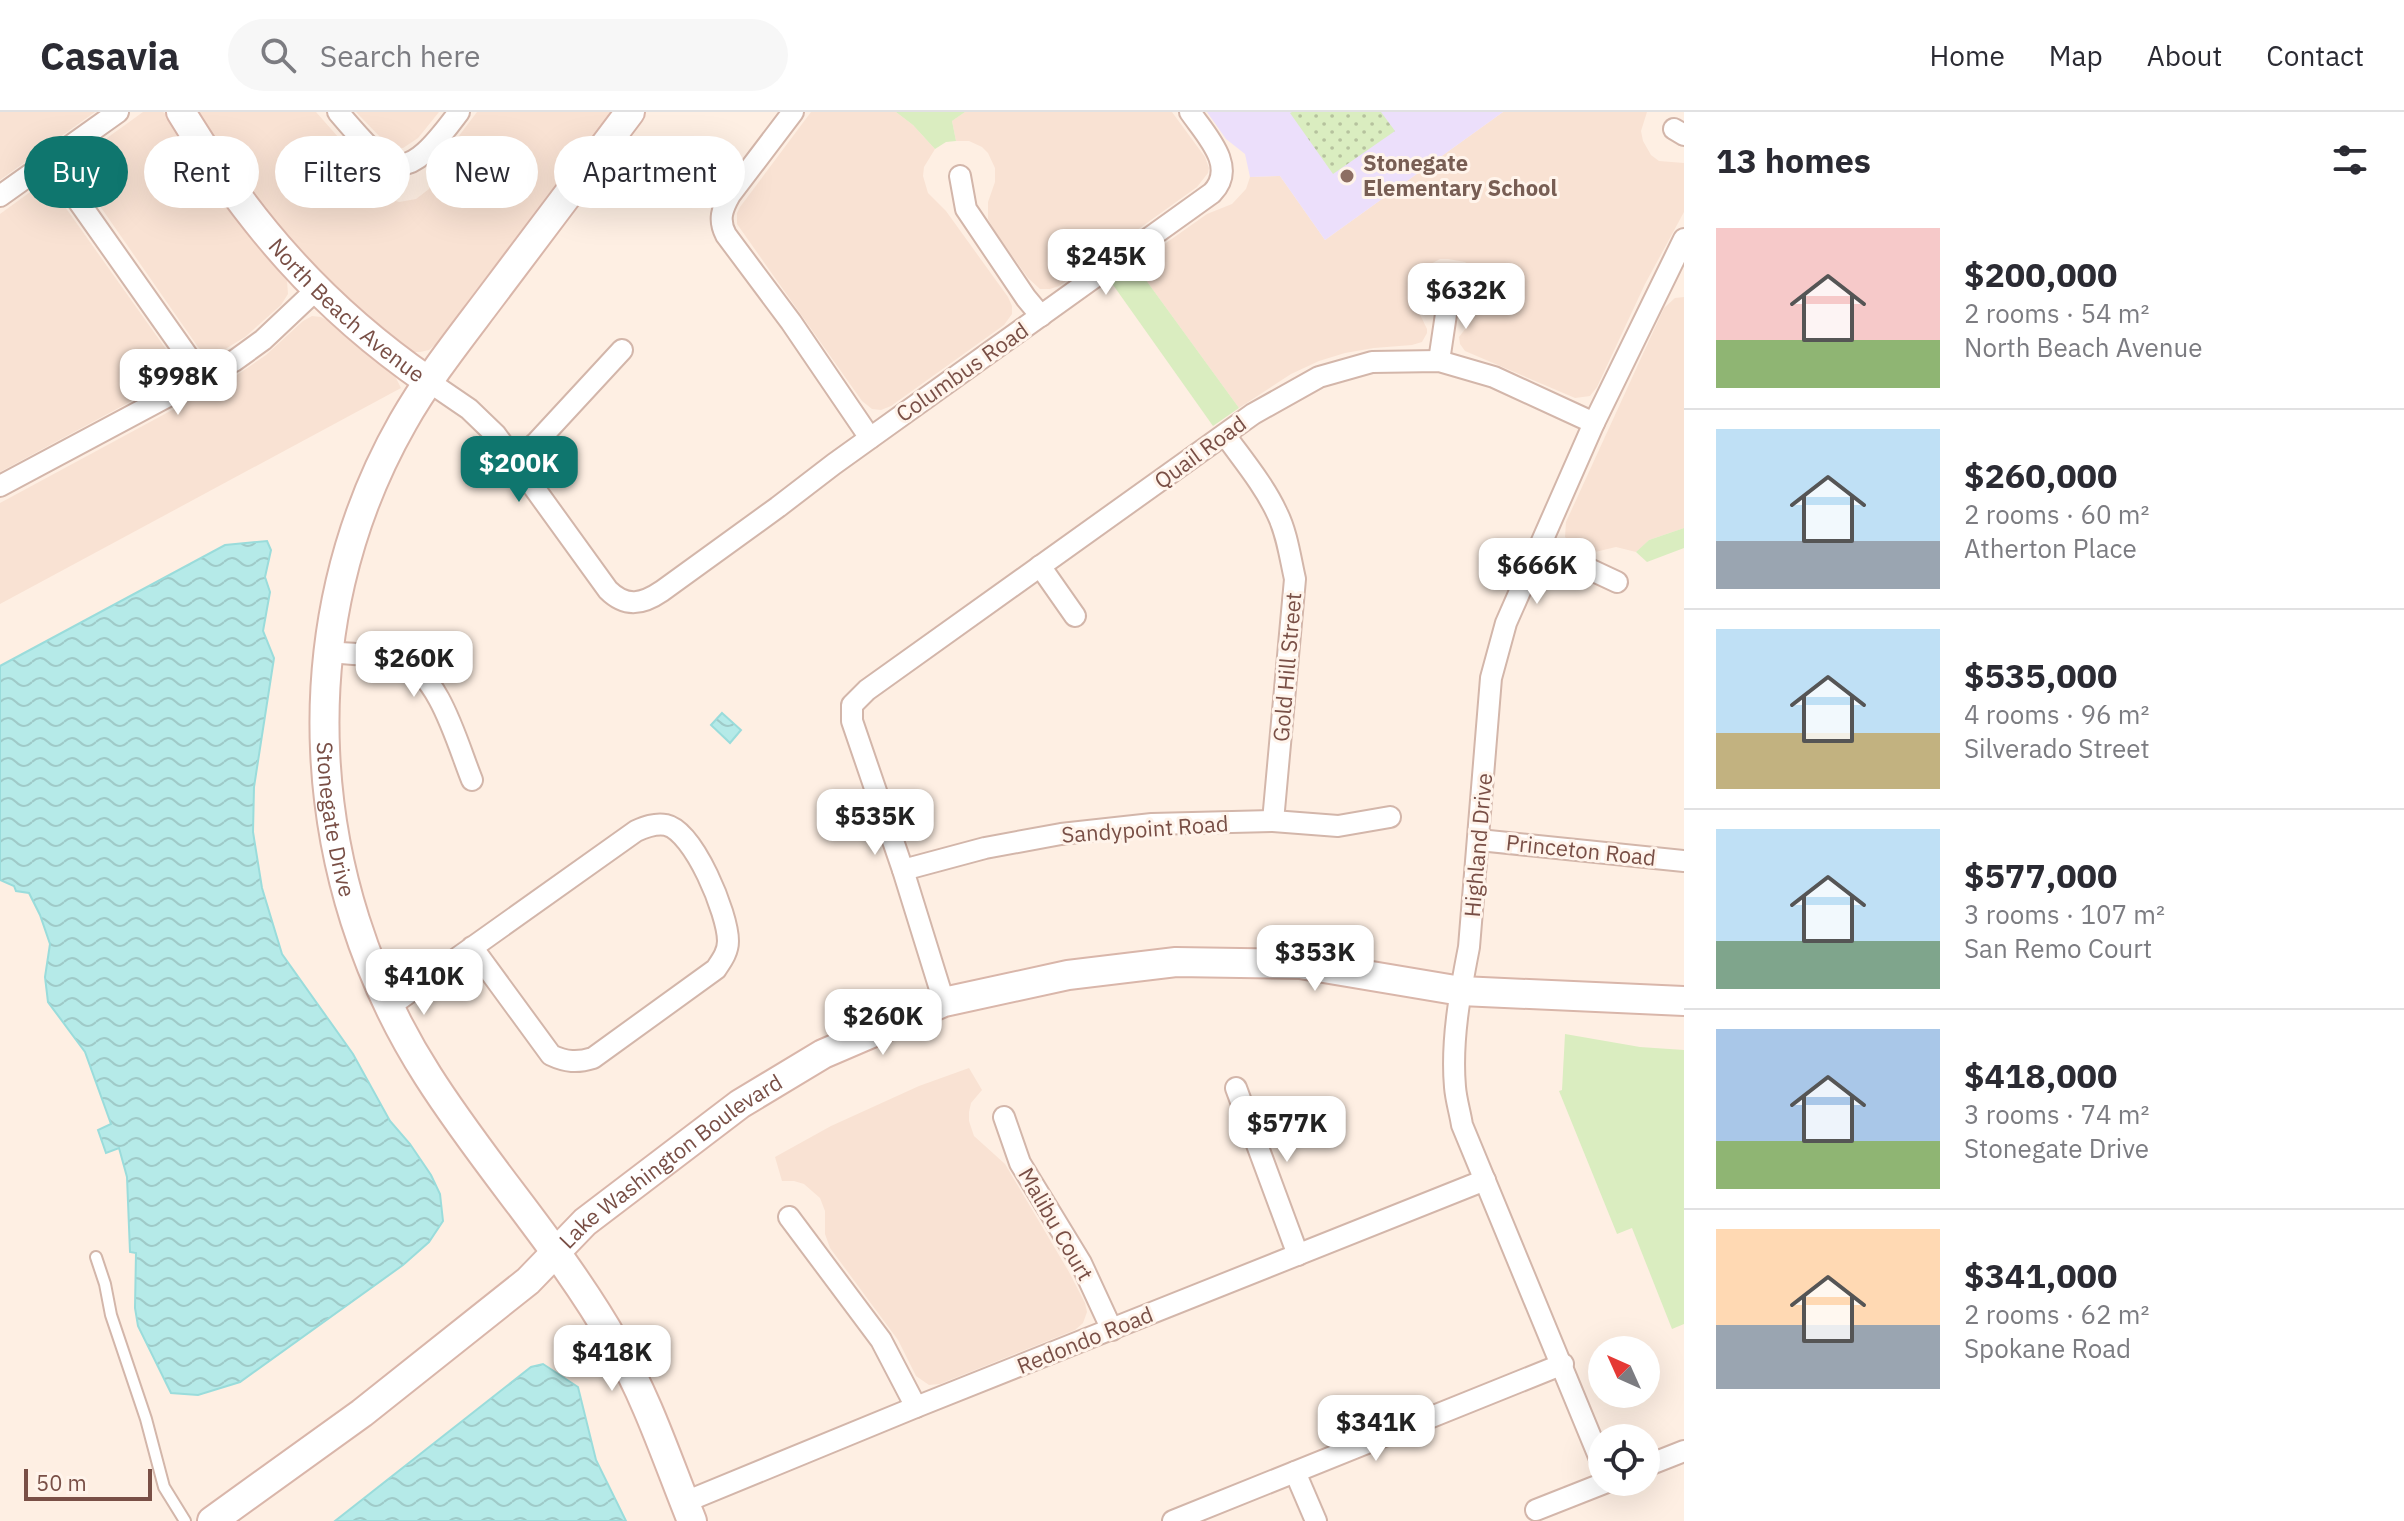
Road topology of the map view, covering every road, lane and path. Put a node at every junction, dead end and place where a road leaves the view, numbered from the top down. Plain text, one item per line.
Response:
1 (118, 112) edge
2 (181, 112) edge
3 (338, 112) edge
4 (459, 112) edge
5 (630, 112) edge
6 (793, 112) edge
7 (1190, 112) edge
8 (85, 136) edge
9 (960, 176) dead end
10 (24, 179) edge
11 (0, 196) edge
12 (83, 208) edge
13 (1684, 239) edge
14 (1676, 275) edge
15 (316, 290) junction
16 (1449, 294) dead end
17 (1041, 316) junction
18 (622, 350) dead end
19 (1439, 361) junction
20 (199, 380) junction
21 (428, 381) junction
22 (1594, 423) junction
23 (1225, 435) junction
24 (870, 438) junction
25 (515, 461) junction
26 (0, 486) edge
27 (1540, 546) junction
28 (1040, 566) junction
29 (1617, 582) dead end
30 (622, 601) joint
31 (1075, 616) dead end
32 (327, 652) junction
33 (472, 780) dead end
34 (1390, 817) dead end
35 (1273, 821) junction
36 (1479, 840) junction
37 (1684, 861) edge
38 (903, 870) junction
39 (472, 947) junction
40 (1461, 991) junction
41 (1684, 1001) edge
42 (944, 1002) junction
43 (390, 1006) junction
44 (1236, 1088) dead end
45 (1004, 1117) dead end
46 (1485, 1180) junction
47 (789, 1217) dead end
48 (556, 1251) junction
49 (1298, 1255) junction
50 (96, 1257) dead end
51 (1112, 1330) junction
52 (1563, 1364) junction
53 (916, 1407) junction
54 (1588, 1428) edge
55 (1684, 1451) edge
56 (1660, 1460) edge
57 (1295, 1472) junction
58 (1588, 1489) edge
59 (1536, 1510) dead end
60 (688, 1512) edge
61 (185, 1521) edge
62 (212, 1521) edge
63 (1173, 1521) edge
64 (1316, 1521) edge

1 - 8 street
2 - 15 street, North Beach Avenue
3 - 4 street
5 - 21 street, Stonegate Drive
6 - 24 street
7 - 17 street, Columbus Road
9 - 17 street
10 - 11 street
12 - 20 street
13 - 14 street, Highland Drive
14 - 22 street, Highland Drive
15 - 20 street
15 - 21 street, North Beach Avenue
16 - 19 street
17 - 24 street, Columbus Road
18 - 25 street
19 - 22 street, Quail Road
19 - 23 street, Quail Road
20 - 26 street
21 - 25 street, North Beach Avenue
21 - 32 street, Stonegate Drive
22 - 27 street, Highland Drive
23 - 28 street, Quail Road
23 - 35 street, Gold Hill Street
24 - 30 street, Columbus Road
25 - 30 street, North Beach Avenue
27 - 29 street
27 - 36 street, Highland Drive
28 - 31 street
28 - 38 street, Quail Road
32 - 33 street
32 - 43 street, Stonegate Drive
34 - 35 street, Sandypoint Road
35 - 38 street, Sandypoint Road
36 - 37 street, Princeton Road
36 - 40 street, Highland Drive
38 - 42 street
39 - 39 street
39 - 43 street
40 - 41 street, Lake Washington Boulevard
40 - 42 street, Lake Washington Boulevard
40 - 46 street, Highland Drive
42 - 48 street, Lake Washington Boulevard
43 - 48 street, Stonegate Drive
44 - 49 street
45 - 51 street, Malibu Court
46 - 49 street, Redondo Road
46 - 52 street, Highland Drive
47 - 53 street
48 - 60 street, Stonegate Drive
48 - 62 street, Lake Washington Boulevard
49 - 51 street, Redondo Road
50 - 61 lane
51 - 53 street, Redondo Road
52 - 54 street, Highland Drive
52 - 57 street
53 - 60 street, Redondo Road
55 - 56 street
57 - 63 street
57 - 64 street
58 - 59 street

